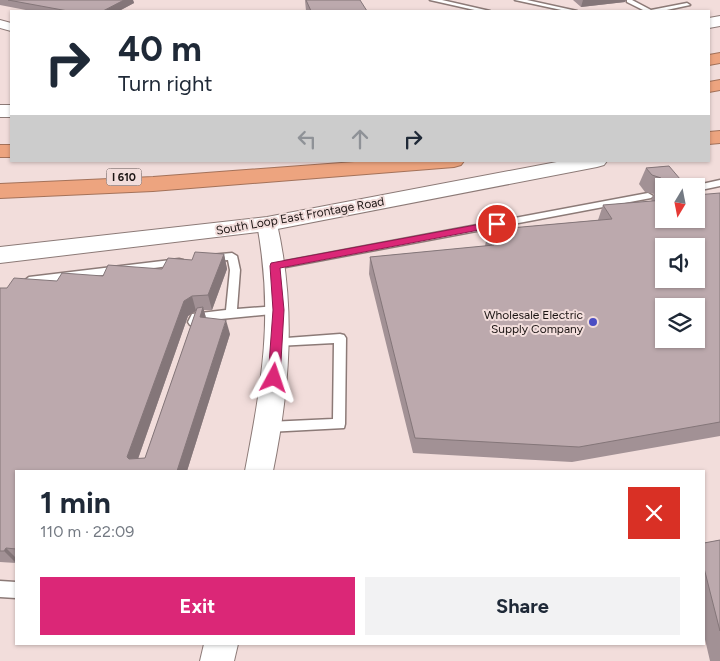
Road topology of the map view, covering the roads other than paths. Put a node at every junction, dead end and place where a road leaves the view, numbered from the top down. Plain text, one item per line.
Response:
1 (433, 0) edge
2 (518, 0) edge
3 (629, 1) dead end
4 (687, 5) dead end
5 (482, 10) edge
6 (569, 10) edge
7 (647, 10) edge
8 (660, 10) edge
9 (241, 162) edge
10 (441, 162) edge
11 (592, 162) edge
12 (720, 183) edge
13 (705, 186) edge
14 (0, 190) edge
15 (648, 196) dead end
16 (268, 224) junction
17 (0, 255) edge
18 (275, 266) junction
19 (22, 282) edge
20 (278, 310) junction
21 (231, 313) junction
22 (190, 334) edge
23 (277, 342) junction
24 (268, 427) junction
25 (259, 470) edge
26 (0, 589) edge
27 (15, 590) edge
28 (221, 645) edge
29 (217, 661) edge

1 - 5 lane
2 - 6 lane
3 - 7 lane
4 - 8 lane
9 - 14 highway, I 610
10 - 14 highway
11 - 16 main road, South Loop East Frontage Road
12 - 13 lane
15 - 18 lane
16 - 17 main road, South Loop East Frontage Road
16 - 18 street
18 - 20 street
19 - 21 lane
20 - 21 lane
20 - 23 street
21 - 22 lane
23 - 24 street
23 - 24 lane
24 - 25 street
26 - 27 lane
28 - 29 street

